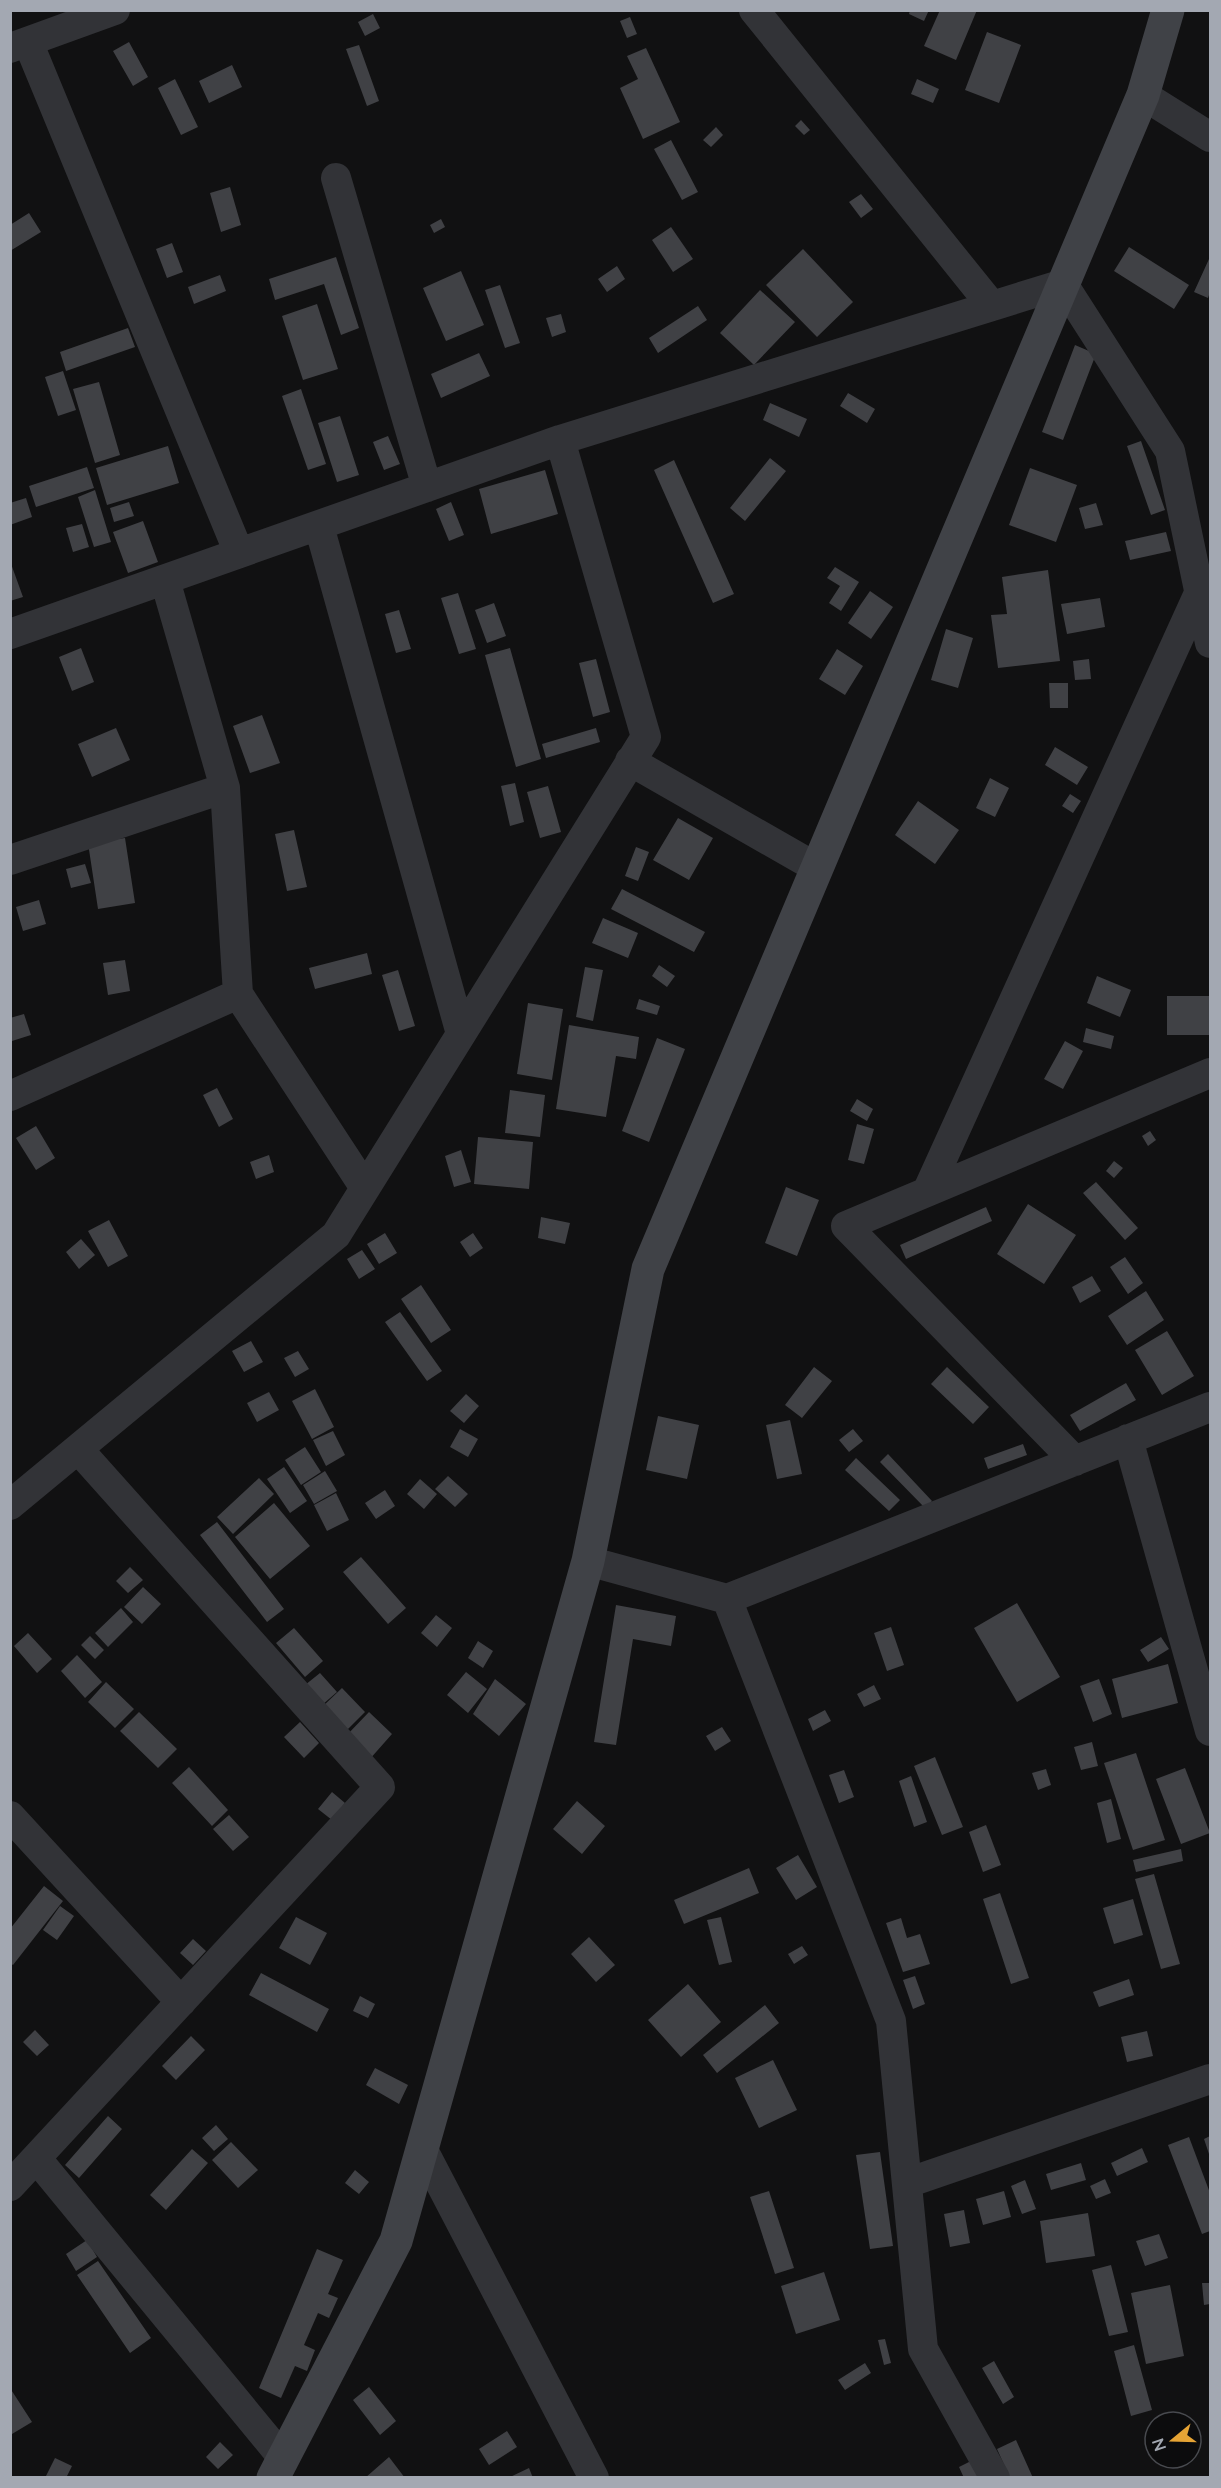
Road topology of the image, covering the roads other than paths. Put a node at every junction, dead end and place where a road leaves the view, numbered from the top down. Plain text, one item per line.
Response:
1 (115, 10) edge
2 (754, 10) edge
3 (1168, 10) edge
4 (19, 45) edge
5 (1143, 95) junction
6 (1210, 138) edge
7 (336, 178) dead end
8 (1063, 284) junction
9 (992, 306) junction
10 (560, 440) junction
11 (427, 487) junction
12 (319, 526) junction
13 (239, 554) junction
14 (165, 580) junction
15 (1200, 591) junction
16 (10, 634) edge
17 (1210, 643) edge
18 (630, 761) junction
19 (225, 788) junction
20 (12, 856) edge
21 (816, 868) junction
22 (238, 994) junction
23 (461, 1034) junction
24 (1210, 1073) edge
25 (10, 1096) edge
26 (365, 1188) junction
27 (927, 1192) junction
28 (1210, 1407) edge
29 (1128, 1439) junction
30 (78, 1449) junction
31 (1074, 1461) junction
32 (10, 1505) edge
33 (588, 1561) junction
34 (727, 1599) junction
35 (1210, 1731) edge
36 (10, 1816) edge
37 (181, 2002) junction
38 (1210, 2079) edge
39 (423, 2148) junction
40 (37, 2159) junction
41 (907, 2183) junction
42 (10, 2186) edge
43 (278, 2471) edge
44 (594, 2478) edge
45 (995, 2478) edge

1 - 4 street
2 - 9 street
3 - 5 street
4 - 13 street
5 - 6 street
5 - 8 street
7 - 11 street
8 - 9 street
8 - 15 street
8 - 21 street
9 - 10 street
10 - 11 street
10 - 18 street
11 - 12 street
12 - 13 street
12 - 23 street
13 - 14 street
14 - 16 street
14 - 19 street
15 - 17 street
15 - 27 street
18 - 21 street
18 - 23 street
19 - 20 street
19 - 22 street
21 - 33 street
22 - 25 street
22 - 26 street
23 - 26 street
24 - 27 street
26 - 30 street
27 - 31 street
28 - 29 street
29 - 31 street
29 - 35 street
30 - 32 street
30 - 37 street
31 - 34 street
33 - 34 street
33 - 39 street
34 - 41 street
36 - 37 street
37 - 40 street
38 - 41 street
39 - 43 street
39 - 44 street
40 - 42 street
40 - 43 street
41 - 45 street

